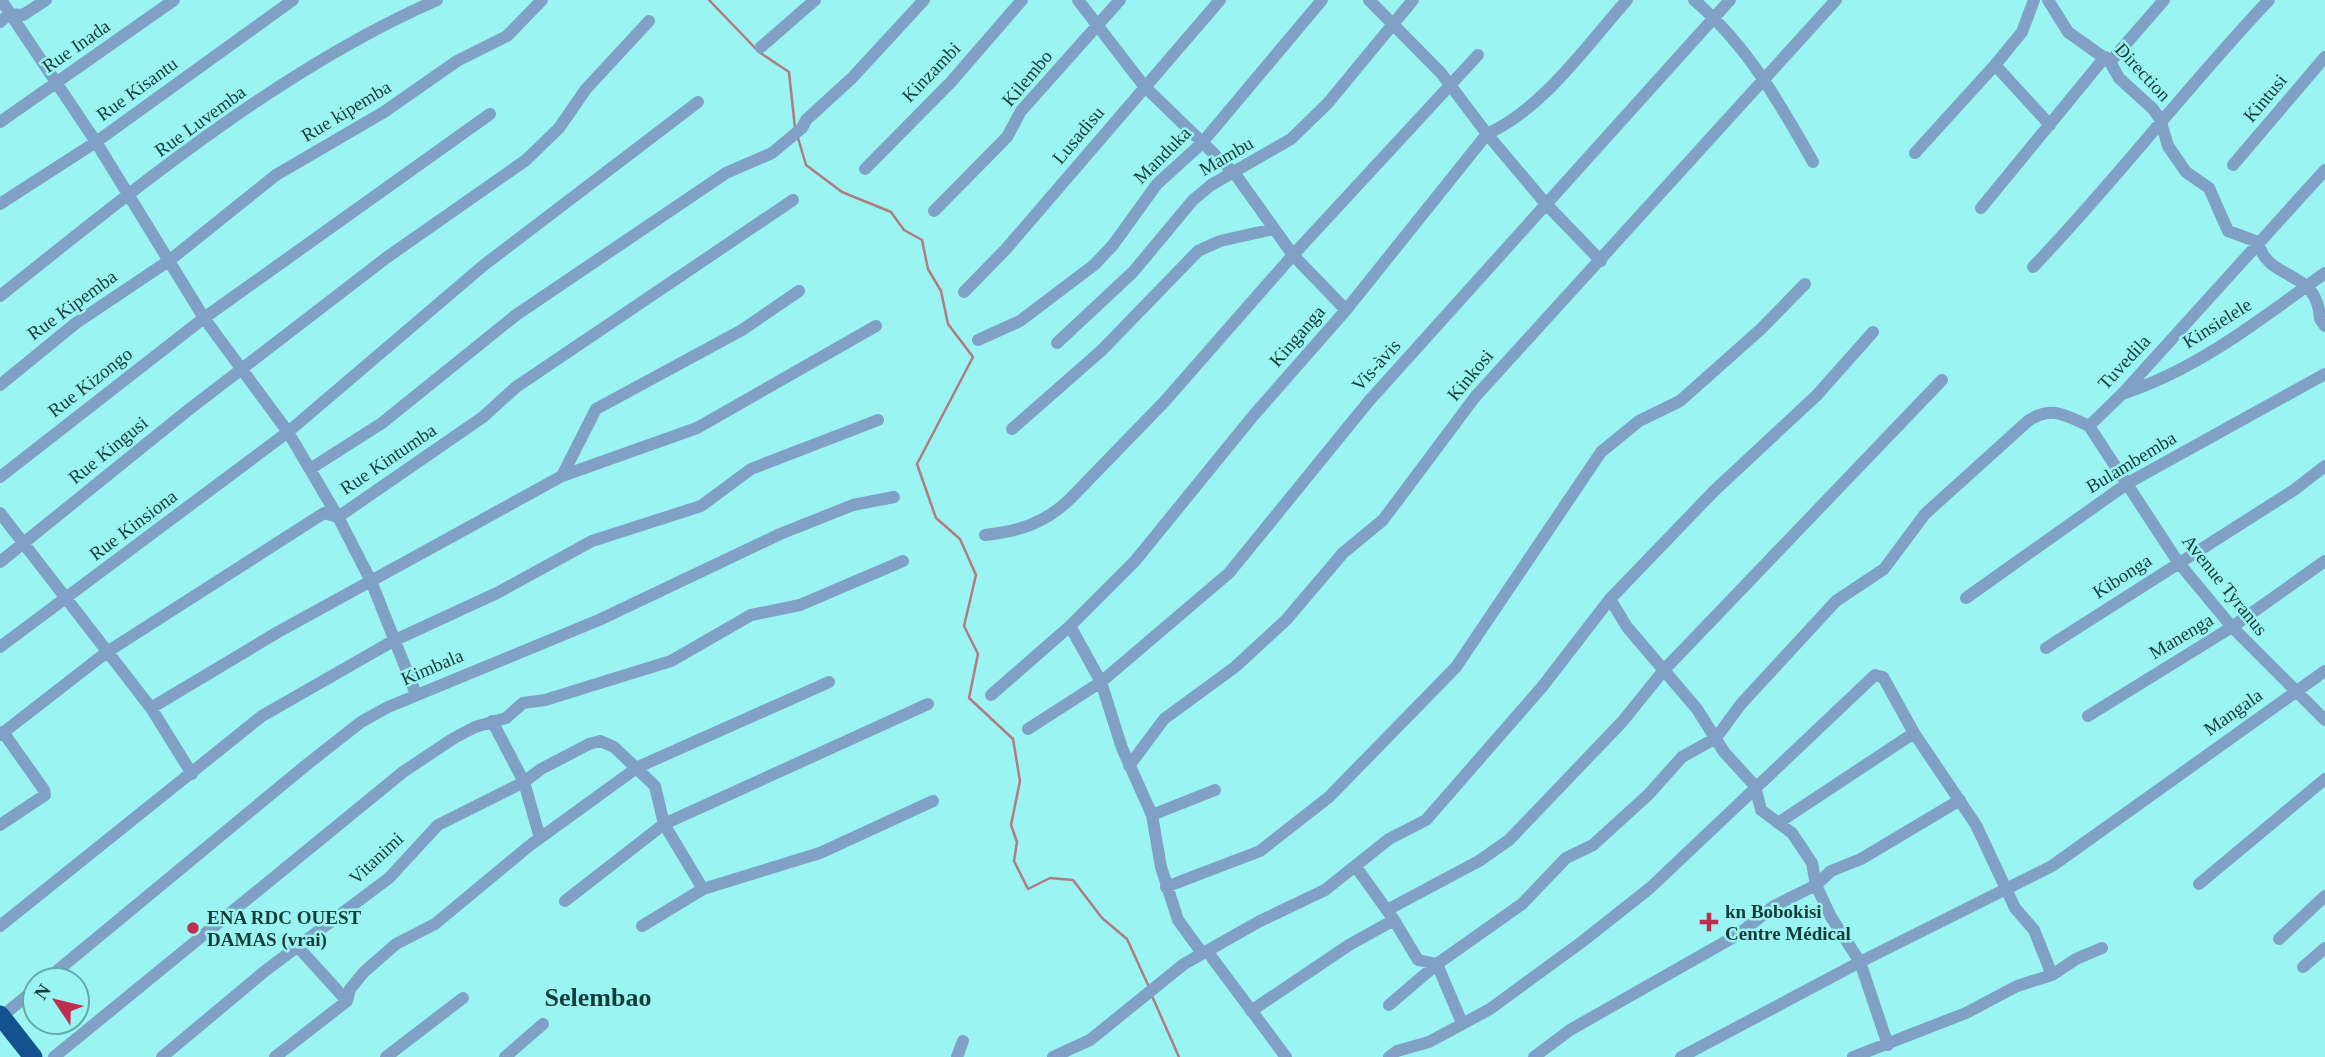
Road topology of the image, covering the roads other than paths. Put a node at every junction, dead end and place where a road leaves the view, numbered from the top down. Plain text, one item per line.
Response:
1 (1, 0) edge
2 (46, 0) edge
3 (174, 0) edge
4 (293, 0) edge
5 (437, 0) edge
6 (542, 0) edge
7 (815, 0) edge
8 (924, 0) edge
9 (1022, 0) edge
10 (1078, 0) edge
11 (1120, 0) edge
12 (1220, 0) edge
13 (1322, 0) edge
14 (1369, 0) edge
15 (1413, 0) edge
16 (1627, 0) edge
17 (1695, 0) edge
18 (1730, 0) edge
19 (1836, 0) edge
20 (2034, 0) edge
21 (2164, 0) edge
22 (2269, 0) edge
23 (2051, 2) edge
24 (1714, 17) junction
25 (5, 18) edge
26 (649, 21) dead end
27 (1099, 24) junction
28 (1391, 24) junction
29 (761, 47) dead end
30 (1478, 55) dead end
31 (2325, 57) edge
32 (2108, 60) junction
33 (1995, 65) junction
34 (1766, 78) junction
35 (57, 83) junction
36 (1450, 84) junction
37 (1144, 86) junction
38 (698, 102) dead end
39 (490, 114) dead end
40 (2161, 119) junction
41 (0, 122) edge
42 (2050, 125) junction
43 (1487, 134) junction
44 (96, 142) junction
45 (1201, 144) junction
46 (1915, 153) dead end
47 (1813, 162) dead end
48 (2233, 165) dead end
49 (865, 169) dead end
50 (2325, 170) edge
51 (1235, 174) junction
52 (128, 197) junction
53 (793, 200) dead end
54 (0, 204) edge
55 (1546, 204) junction
56 (1981, 208) dead end
57 (934, 211) dead end
58 (1275, 229) junction
59 (2258, 242) junction
60 (1293, 255) junction
61 (170, 260) junction
62 (1601, 261) junction
63 (2033, 267) dead end
64 (2325, 273) edge
65 (1805, 284) dead end
66 (2305, 287) junction
67 (799, 291) dead end
68 (964, 292) dead end
69 (0, 296) edge
70 (1346, 310) junction
71 (204, 318) junction
72 (876, 326) dead end
73 (2325, 326) edge
74 (1872, 332) dead end
75 (978, 340) dead end
76 (1057, 343) dead end
77 (242, 372) junction
78 (2325, 374) edge
79 (1942, 380) dead end
80 (0, 385) edge
81 (2123, 393) junction
82 (878, 420) dead end
83 (2089, 426) junction
84 (1012, 429) dead end
85 (288, 432) junction
86 (2325, 467) edge
87 (310, 469) junction
88 (562, 476) junction
89 (0, 477) edge
90 (2128, 483) junction
91 (894, 497) dead end
92 (0, 513) edge
93 (338, 517) junction
94 (985, 535) dead end
95 (24, 544) junction
96 (903, 561) dead end
97 (2325, 561) edge
98 (0, 562) edge
99 (2178, 562) junction
100 (371, 581) junction
101 (1966, 597) dead end
102 (1610, 599) junction
103 (65, 600) junction
104 (1070, 626) junction
105 (2232, 627) junction
106 (393, 641) junction
107 (0, 647) edge
108 (2046, 648) dead end
109 (107, 652) junction
110 (1664, 670) junction
111 (2325, 671) edge
112 (829, 682) dead end
113 (1101, 682) junction
114 (2294, 692) junction
115 (416, 694) junction
116 (991, 695) dead end
117 (928, 704) dead end
118 (151, 708) junction
119 (2088, 716) dead end
120 (2325, 720) edge
121 (492, 721) junction
122 (1028, 729) dead end
123 (2, 733) edge
124 (1914, 733) junction
125 (1716, 738) junction
126 (1129, 766) junction
127 (639, 767) junction
128 (192, 774) junction
129 (2325, 779) edge
130 (524, 782) junction
131 (1755, 786) junction
132 (1215, 790) dead end
133 (1960, 800) junction
134 (933, 801) dead end
135 (1152, 815) junction
136 (1778, 823) junction
137 (664, 824) junction
138 (0, 825) edge
139 (540, 838) junction
140 (1356, 867) junction
141 (2199, 884) dead end
142 (1816, 885) junction
143 (1166, 887) junction
144 (703, 889) junction
145 (2006, 889) junction
146 (2325, 896) edge
147 (565, 901) dead end
148 (1391, 915) junction
149 (0, 926) edge
150 (642, 926) dead end
151 (2279, 939) dead end
152 (298, 947) junction
153 (2102, 948) dead end
154 (2325, 948) edge
155 (1204, 952) junction
156 (1860, 962) junction
157 (1437, 964) junction
158 (63, 966) edge
159 (2303, 967) dead end
160 (2052, 975) junction
161 (463, 998) dead end
162 (21, 1000) edge
163 (347, 1001) junction
164 (1389, 1005) dead end
165 (1251, 1011) junction
166 (0, 1016) edge
167 (1462, 1023) junction
168 (543, 1024) dead end
169 (963, 1041) dead end
170 (1888, 1045) junction
171 (33, 1057) edge
172 (54, 1057) edge
173 (162, 1057) edge
174 (275, 1057) edge
175 (386, 1057) edge
176 (505, 1057) edge
177 (957, 1057) edge
178 (1053, 1057) edge
179 (1286, 1057) edge
180 (1389, 1057) edge
181 (1534, 1057) edge
182 (1681, 1057) edge
183 (1853, 1057) edge

1 - 25 street
2 - 25 street
3 - 35 street, Rue Inada
4 - 44 street, Rue Kisantu
5 - 52 street, Rue Luvemba
6 - 61 street, Rue kipemba
7 - 29 street
8 - 87 street
9 - 49 street, Kinzambi
10 - 27 street
11 - 27 street, Kilembo
12 - 37 street, Lusadisu
13 - 45 street, Manduka
14 - 28 street
15 - 28 street, Mambu
16 - 43 street, Kinganga
17 - 24 street
18 - 24 street, Vis-àvis
19 - 34 street, Kinkosi
20 - 33 street
21 - 32 street
22 - 40 street
23 - 32 street, Direction
24 - 34 street
24 - 55 street, Vis-àvis
25 - 35 street
26 - 77 street, Rue Kingusi
27 - 37 street
27 - 57 street, Kilembo
28 - 36 street
28 - 51 street, Mambu
30 - 36 street
31 - 48 street, Kintusi
32 - 40 street, Direction
32 - 42 street
33 - 42 street
33 - 46 street
34 - 47 street
34 - 62 street, Kinkosi
35 - 41 street, Rue Inada
35 - 44 street
36 - 43 street
36 - 60 street
37 - 45 street
37 - 68 street, Lusadisu
38 - 85 street, Rue Kinsiona
39 - 71 street, Rue Kizongo
40 - 59 street, Direction
40 - 63 street
42 - 56 street
43 - 55 street
43 - 70 street, Kinganga
44 - 52 street
44 - 54 street, Rue Kisantu
45 - 51 street
45 - 75 street, Manduka
50 - 59 street, Tuvedila
51 - 58 street
51 - 76 street, Mambu
52 - 61 street
52 - 69 street, Rue Luvemba
53 - 93 street, Rue Kintumba
55 - 62 street
55 - 113 street, Vis-àvis
58 - 60 street
58 - 84 street
59 - 66 street, Direction
59 - 81 street, Tuvedila
60 - 70 street
60 - 94 street
61 - 71 street
61 - 80 street, Rue Kipemba
62 - 126 street, Kinkosi
64 - 66 street, Kinsielele
65 - 143 street
66 - 73 street, Direction
66 - 81 street, Kinsielele
67 - 88 street
70 - 104 street, Kinganga
71 - 77 street
71 - 89 street, Rue Kizongo
72 - 88 street
74 - 102 street
77 - 85 street
77 - 95 street, Rue Kingusi
78 - 90 street, Bulambemba
79 - 110 street
81 - 83 street, Tuvedila
82 - 106 street
83 - 90 street, Avenue Tyranus
83 - 125 street
85 - 87 street
85 - 103 street, Rue Kinsiona
86 - 99 street, Kibonga
87 - 93 street
88 - 100 street
90 - 99 street, Avenue Tyranus
90 - 101 street, Bulambemba
91 - 115 street, Kimbala
92 - 95 street
93 - 100 street
93 - 109 street, Rue Kintumba
95 - 98 street, Rue Kingusi
95 - 103 street
96 - 121 street
97 - 105 street, Manenga
99 - 105 street, Avenue Tyranus
99 - 108 street, Kibonga
100 - 106 street
100 - 118 street
102 - 110 street
102 - 140 street
103 - 107 street, Rue Kinsiona
103 - 109 street
104 - 113 street
104 - 116 street, Kinganga
105 - 114 street, Avenue Tyranus
105 - 119 street, Manenga
106 - 115 street
106 - 128 street
109 - 118 street
109 - 123 street, Rue Kintumba
110 - 125 street
110 - 148 street
111 - 114 street, Mangala
112 - 127 street
113 - 122 street, Vis-àvis
113 - 126 street
114 - 120 street, Avenue Tyranus
114 - 145 street, Mangala
115 - 158 street, Kimbala
117 - 137 street
118 - 128 street
121 - 130 street
121 - 172 street
123 - 138 street
124 - 131 street
124 - 133 street
124 - 136 street
125 - 131 street
125 - 157 street
126 - 135 street
127 - 130 street, Vitanimi
127 - 137 street
127 - 139 street
128 - 149 street
129 - 141 street
130 - 139 street
130 - 152 street, Vitanimi
131 - 136 street
131 - 167 street
132 - 135 street
133 - 142 street
133 - 145 street
134 - 144 street
135 - 143 street
136 - 142 street
137 - 144 street
137 - 147 street
139 - 163 street
140 - 148 street
140 - 155 street
142 - 156 street
142 - 181 street
143 - 155 street
144 - 150 street
145 - 156 street, Mangala
145 - 160 street
146 - 151 street
148 - 157 street
148 - 165 street
152 - 163 street
152 - 173 street, Vitanimi
153 - 160 street
154 - 159 street
155 - 165 street
155 - 178 street
156 - 170 street
156 - 182 street, Mangala
157 - 164 street
157 - 167 street
160 - 170 street
161 - 175 street
162 - 166 street
163 - 174 street
165 - 179 street
166 - 171 highway
167 - 180 street
168 - 176 street
169 - 177 street
170 - 183 street

